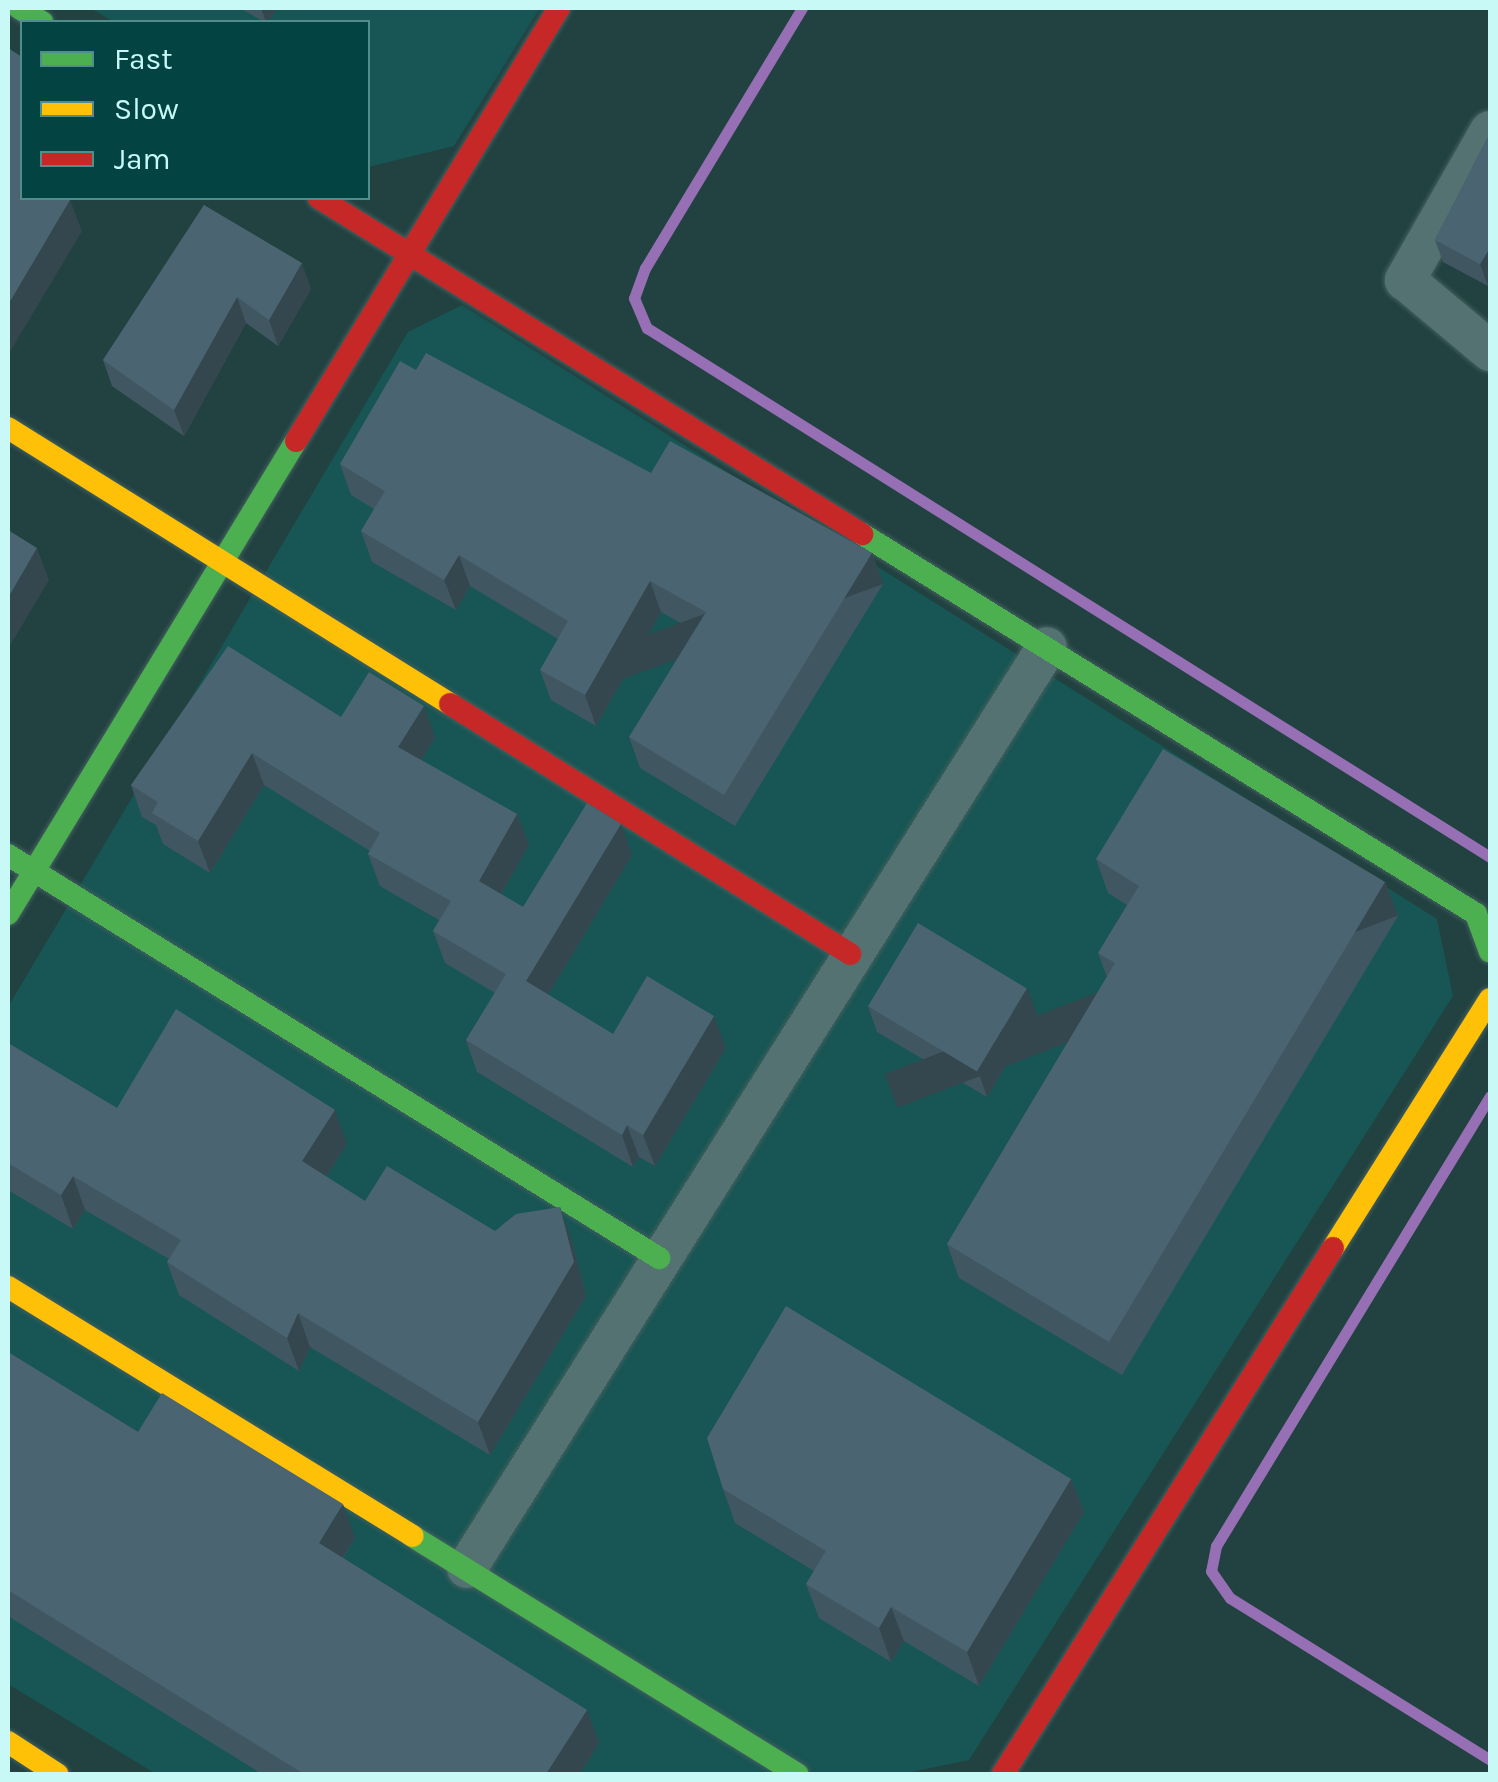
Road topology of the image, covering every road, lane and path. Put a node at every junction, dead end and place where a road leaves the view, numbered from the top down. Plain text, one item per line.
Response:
1 (559, 8) edge
2 (1490, 131) edge
3 (322, 200) edge
4 (407, 253) junction
5 (1490, 351) edge
6 (8, 428) edge
7 (224, 562) junction
8 (1047, 648) junction
9 (8, 855) edge
10 (34, 871) junction
11 (8, 914) edge
12 (1490, 952) edge
13 (850, 954) junction
14 (1490, 999) edge
15 (660, 1258) junction
16 (8, 1287) edge
17 (467, 1568) junction
18 (8, 1742) edge
19 (58, 1774) edge
20 (798, 1774) edge
21 (1003, 1774) edge

1 - 4 street
2 - 5 street
3 - 4 street
4 - 7 street
4 - 8 street
6 - 7 street
7 - 10 street
7 - 13 street
8 - 12 street
8 - 13 street
9 - 10 street
10 - 11 street
10 - 15 street
13 - 15 street
14 - 21 street
15 - 17 street
16 - 17 street
17 - 20 street
18 - 19 street

